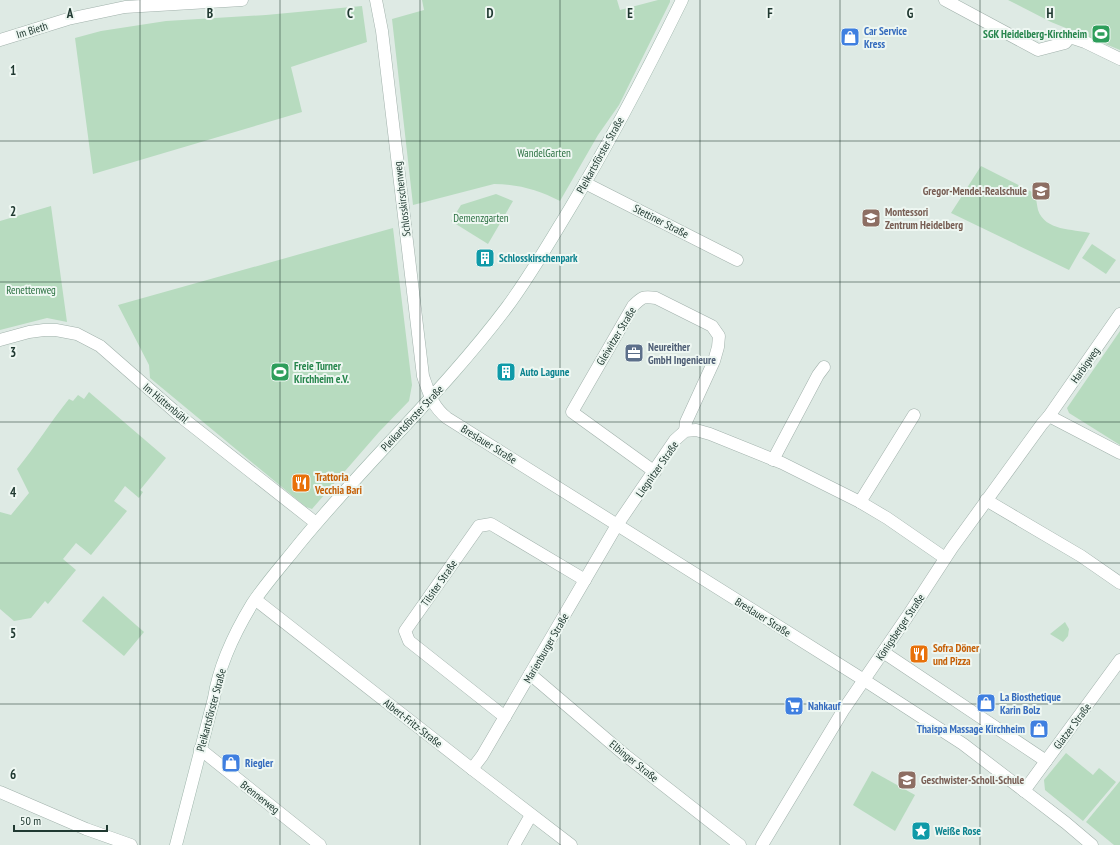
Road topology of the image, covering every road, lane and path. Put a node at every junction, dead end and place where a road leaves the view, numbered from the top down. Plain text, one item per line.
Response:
1 (242, 0) edge
2 (376, 0) edge
3 (682, 0) edge
4 (945, 0) edge
5 (182, 1) edge
6 (0, 40) edge
7 (1120, 59) edge
8 (585, 183) junction
9 (736, 260) dead end
10 (1120, 314) edge
11 (0, 340) edge
12 (824, 367) dead end
13 (431, 397) junction
14 (914, 415) dead end
15 (1049, 416) junction
16 (685, 431) junction
17 (1120, 453) edge
18 (773, 460) junction
19 (655, 472) junction
20 (986, 500) junction
21 (860, 502) junction
22 (316, 523) junction
23 (617, 525) junction
24 (945, 558) junction
25 (585, 580) junction
26 (1120, 583) edge
27 (256, 600) junction
28 (883, 652) junction
29 (1119, 664) edge
30 (530, 674) junction
31 (864, 680) junction
32 (505, 717) junction
33 (200, 749) junction
34 (1046, 761) junction
35 (472, 769) junction
36 (1024, 791) junction
37 (0, 792) edge
38 (531, 814) junction
39 (132, 845) edge
40 (176, 845) edge
41 (320, 845) edge
42 (514, 845) edge
43 (571, 845) edge
44 (740, 845) edge
45 (762, 845) edge
46 (1092, 845) edge

1 - 5 street, Im Bieth
2 - 13 street, Schlosskirschenweg
3 - 8 street, Pleikartsförster Straße
4 - 7 street
5 - 6 street, Im Bieth
8 - 9 street, Stettiner Straße
8 - 13 street, Pleikartsförster Straße
10 - 15 street, Harbigweg
11 - 22 street, Im Hüttenbühl
12 - 18 street
13 - 22 street, Pleikartsförster Straße
13 - 23 street, Breslauer Straße
14 - 21 street
15 - 17 street
15 - 20 street, Königsberger Straße
16 - 18 street, Liegnitzer Straße
16 - 19 street, Liegnitzer Straße
16 - 19 street, Gleiwitzer Straße
18 - 21 street, Liegnitzer Straße
19 - 23 street, Liegnitzer Straße
20 - 24 street, Königsberger Straße
20 - 26 street
21 - 24 street, Liegnitzer Straße
22 - 27 street, Pleikartsförster Straße
23 - 25 street, Marienburger Straße
23 - 31 street, Breslauer Straße
24 - 28 street, Königsberger Straße
25 - 30 street, Marienburger Straße
25 - 32 street, Tilsiter Straße
27 - 33 street, Pleikartsförster Straße
27 - 35 street, Albert-Fritz-Straße
28 - 31 street, Königsberger Straße
28 - 34 street
29 - 34 street, Glatzer Straße
30 - 32 street, Marienburger Straße
30 - 44 street, Elbinger Straße
31 - 36 street, Breslauer Straße
31 - 45 street, Königsberger Straße
32 - 35 street, Marienburger Straße
33 - 40 street, Pleikartsförster Straße
33 - 41 street, Brennerweg
34 - 36 street, Glatzer Straße
35 - 38 street, Albert-Fritz-Straße
36 - 46 street, Breslauer Straße
37 - 39 street
38 - 42 street
38 - 43 street, Albert-Fritz-Straße

